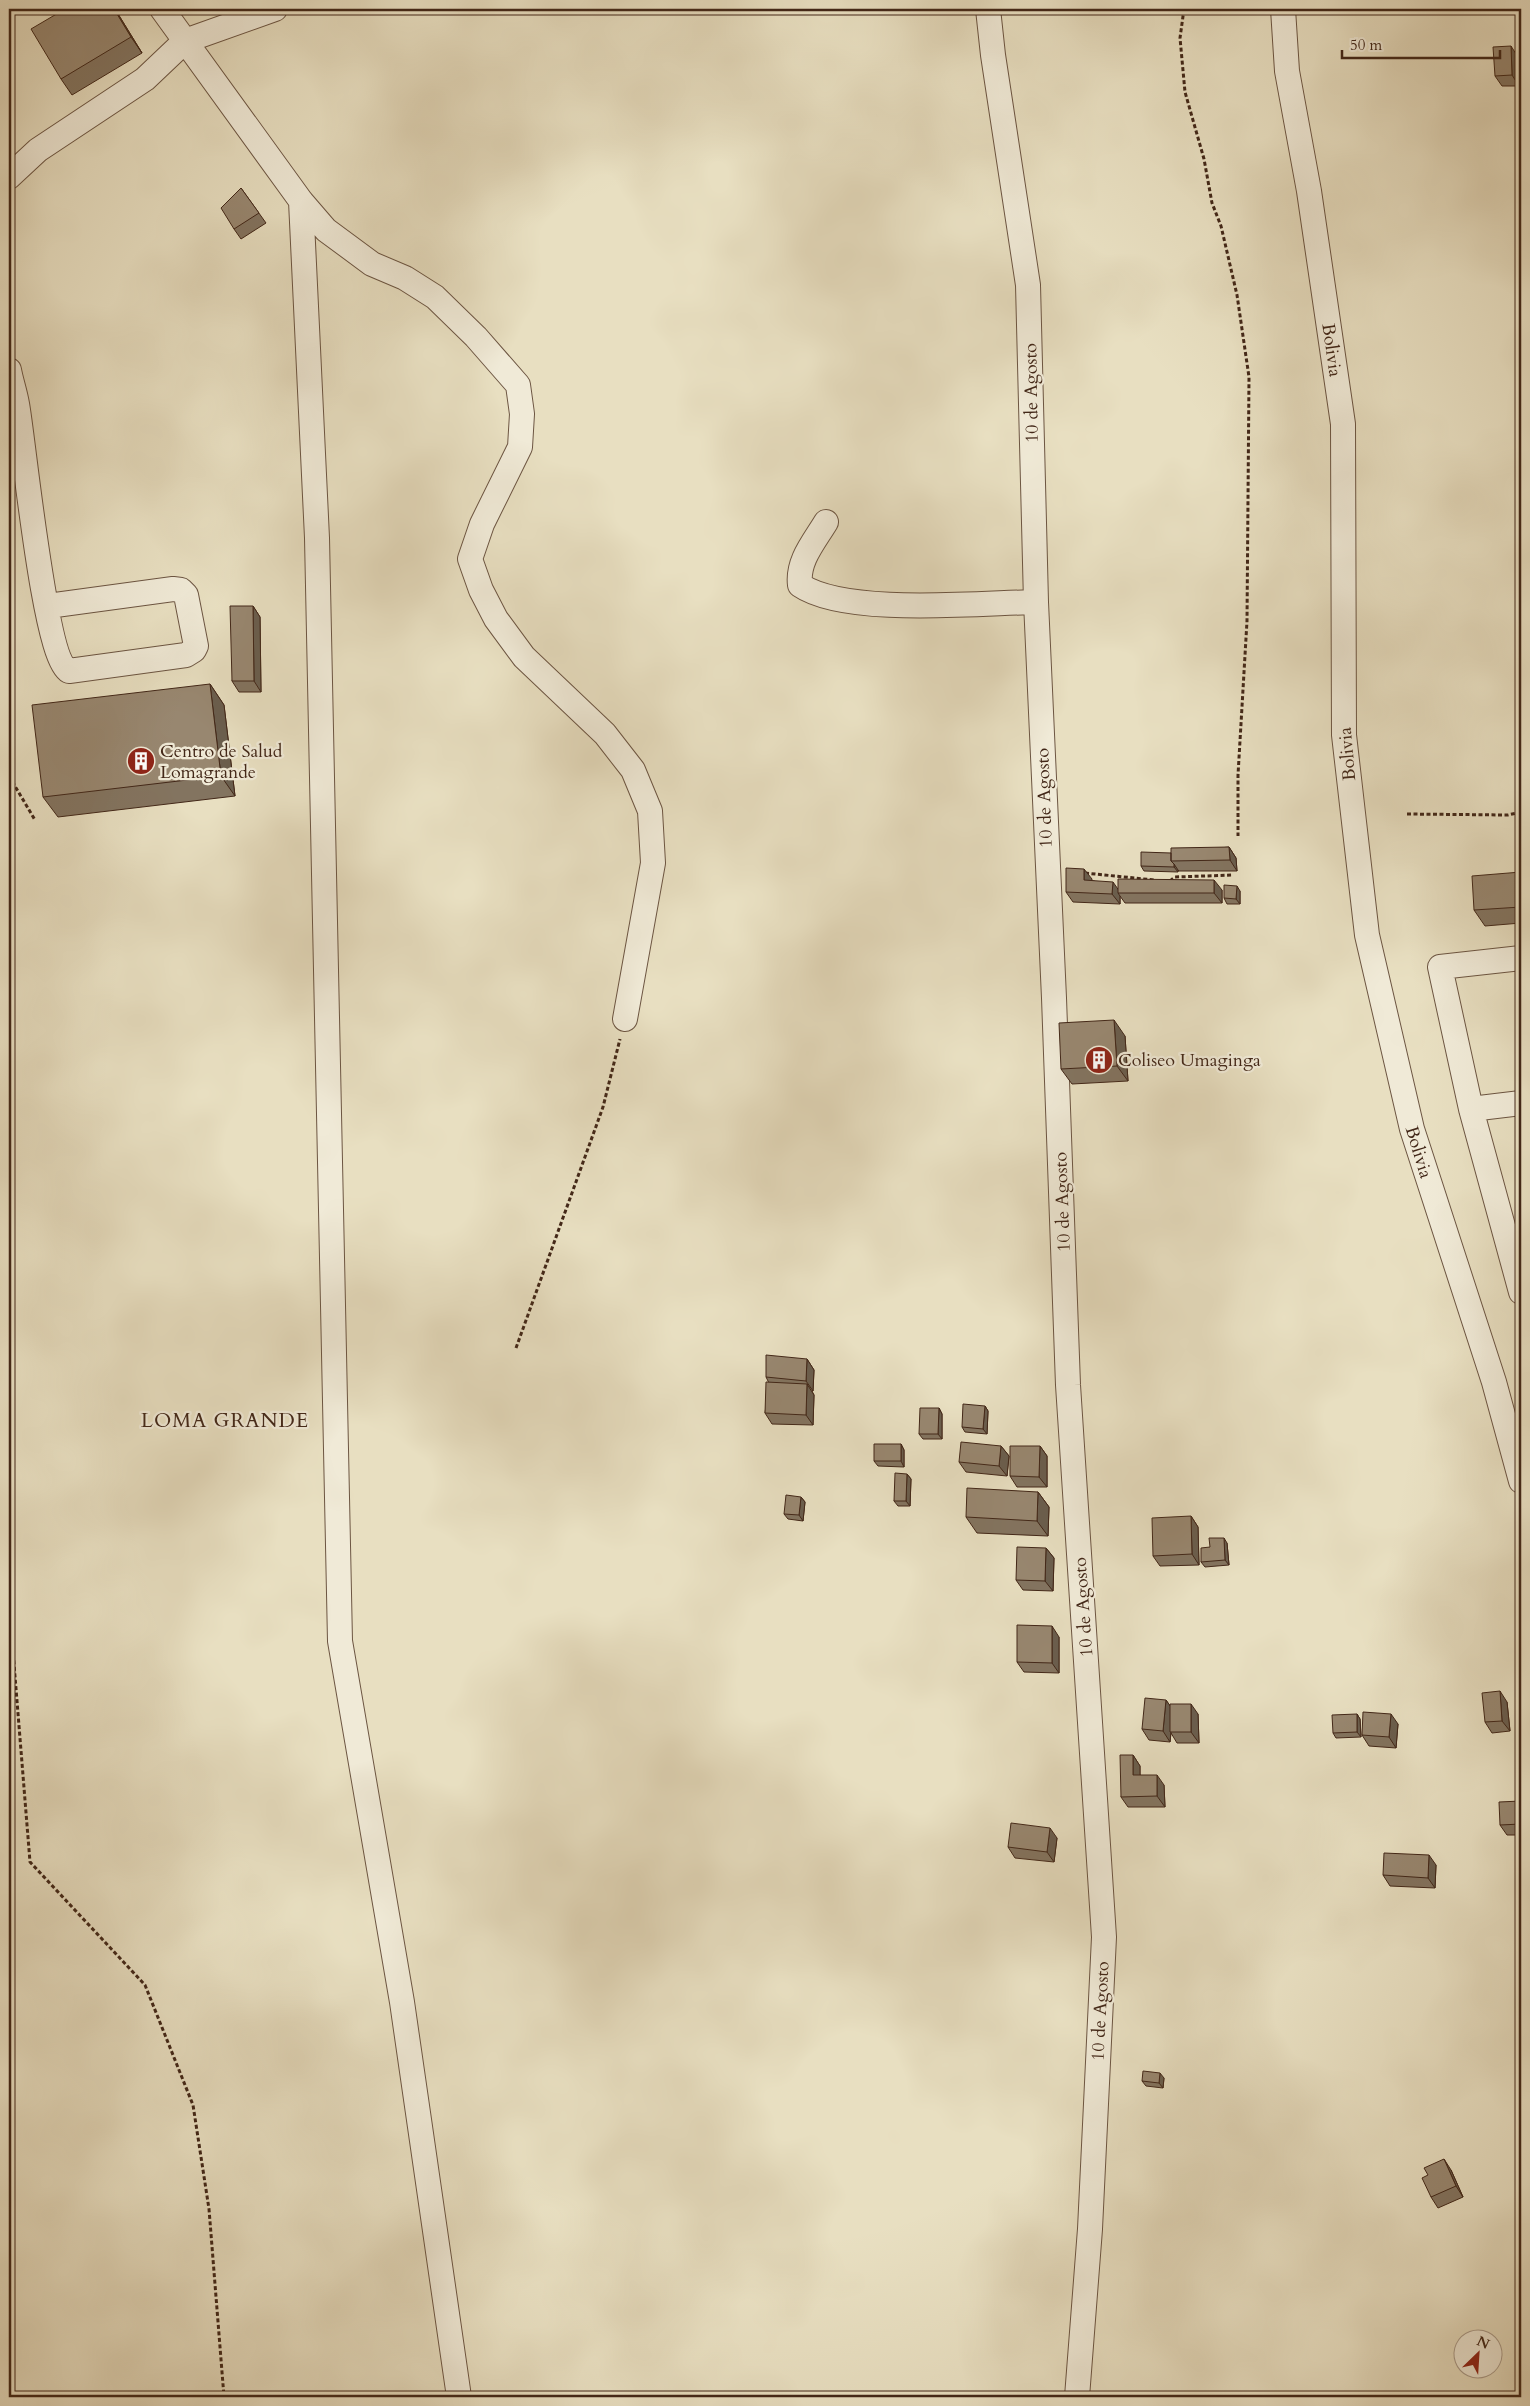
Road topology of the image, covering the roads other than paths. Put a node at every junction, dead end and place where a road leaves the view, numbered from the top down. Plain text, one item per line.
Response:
1 (162, 9) edge
2 (275, 9) edge
3 (988, 9) edge
4 (1283, 9) edge
5 (185, 41) junction
6 (9, 177) edge
7 (301, 201) junction
8 (9, 370) edge
9 (826, 522) dead end
10 (1036, 602) junction
11 (48, 606) junction
12 (1521, 958) edge
13 (625, 1019) road end
14 (1521, 1103) edge
15 (1471, 1109) junction
16 (1514, 1244) edge
17 (1521, 1292) edge
18 (1521, 1481) edge
19 (459, 2397) edge
20 (1077, 2397) edge

1 - 5 street
2 - 5 street
3 - 10 street, 10 de Agosto
4 - 18 street, Bolivia
5 - 6 street
5 - 7 street
7 - 13 street
7 - 19 street
8 - 11 street
9 - 10 street
10 - 20 street, 10 de Agosto
11 - 11 street
12 - 15 street
14 - 15 street
15 - 16 street
16 - 17 street

